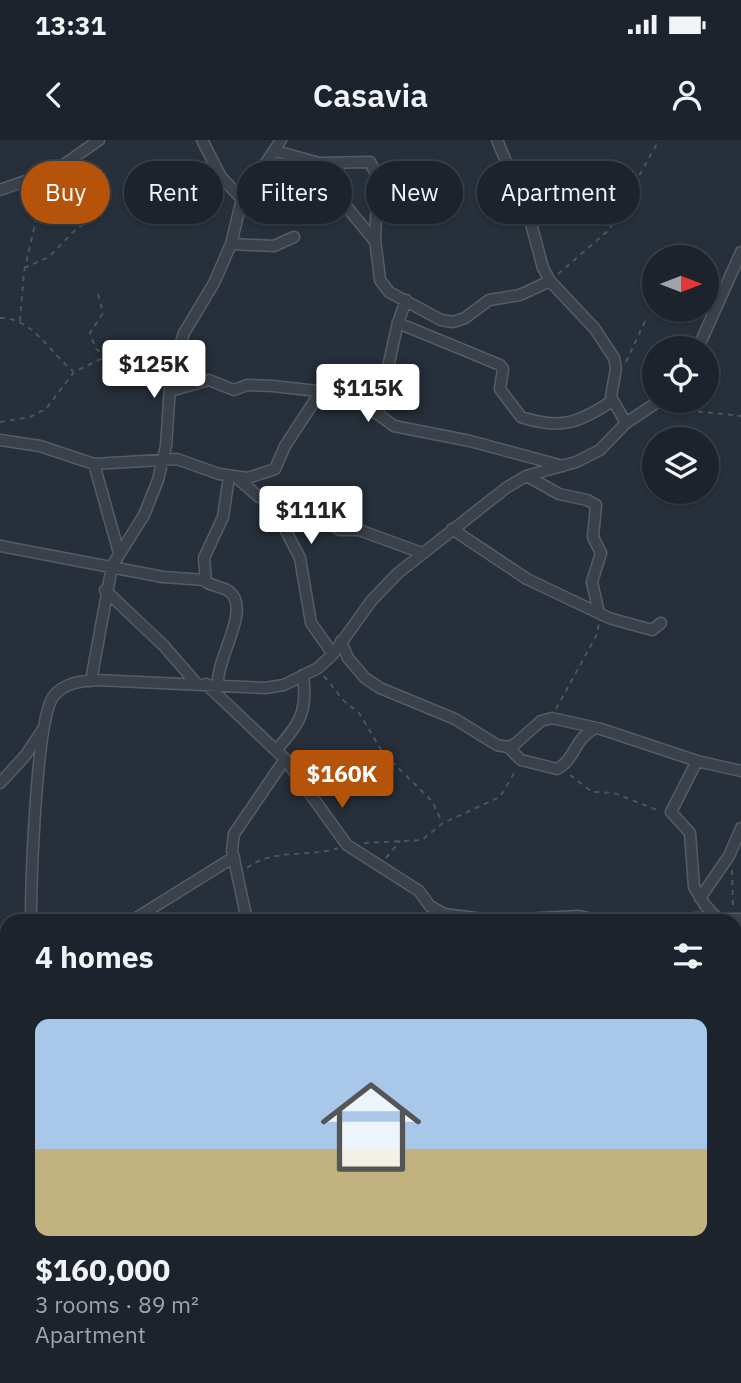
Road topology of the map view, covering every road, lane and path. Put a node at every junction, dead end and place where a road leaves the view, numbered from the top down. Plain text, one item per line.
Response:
1 (99, 140) edge
2 (202, 140) edge
3 (281, 140) edge
4 (497, 140) edge
5 (659, 140) edge
6 (276, 151) junction
7 (81, 153) junction
8 (68, 161) edge
9 (269, 161) edge
10 (21, 183) edge
11 (0, 190) edge
12 (237, 194) edge
13 (352, 213) edge
14 (237, 219) edge
15 (34, 224) edge
16 (294, 237) dead end
17 (374, 240) junction
18 (231, 244) junction
19 (741, 252) edge
20 (24, 268) junction
21 (550, 281) junction
22 (98, 294) dead end
23 (406, 300) junction
24 (0, 318) edge
25 (20, 321) junction
26 (398, 322) junction
27 (645, 322) edge
28 (703, 336) edge
29 (107, 356) junction
30 (616, 368) junction
31 (74, 372) junction
32 (171, 372) junction
33 (170, 391) junction
34 (321, 391) junction
35 (612, 401) junction
36 (642, 412) edge
37 (378, 413) junction
38 (713, 413) edge
39 (741, 416) edge
40 (0, 422) edge
41 (626, 423) junction
42 (0, 440) edge
43 (163, 458) junction
44 (94, 464) junction
45 (563, 466) junction
46 (526, 476) junction
47 (233, 477) junction
48 (283, 511) junction
49 (452, 529) junction
50 (0, 546) edge
51 (119, 553) junction
52 (422, 553) junction
53 (112, 566) junction
54 (205, 580) junction
55 (105, 590) junction
56 (599, 612) junction
57 (661, 623) dead end
58 (341, 641) junction
59 (333, 653) junction
60 (318, 668) junction
61 (303, 676) junction
62 (91, 681) junction
63 (202, 684) junction
64 (218, 684) junction
65 (548, 718) junction
66 (45, 726) junction
67 (595, 728) junction
68 (508, 747) junction
69 (276, 750) junction
70 (285, 759) junction
71 (521, 760) junction
72 (697, 761) junction
73 (738, 767) edge
74 (557, 769) junction
75 (0, 783) edge
76 (671, 812) junction
77 (443, 823) junction
78 (741, 828) edge
79 (400, 841) junction
80 (347, 845) junction
81 (729, 856) junction
82 (234, 857) junction
83 (378, 866) junction
84 (238, 878) junction
85 (700, 898) junction
86 (31, 914) edge
87 (143, 914) edge
88 (246, 914) edge
89 (444, 914) edge
90 (713, 914) edge
91 (736, 914) edge

1 - 7 street
2 - 12 street
3 - 6 street
4 - 21 street
5 - 21 path
6 - 9 street
6 - 17 street
7 - 8 street
7 - 20 path
10 - 11 street
13 - 17 street
14 - 18 street
15 - 20 path
16 - 18 street
17 - 23 street
18 - 32 street
19 - 28 street
20 - 25 path
21 - 23 street
21 - 30 street
22 - 29 path
23 - 26 street
24 - 25 path
25 - 31 path
26 - 35 street
26 - 37 street
27 - 30 path
29 - 31 path
29 - 32 path
30 - 35 street
31 - 40 path
32 - 33 street
33 - 34 street
33 - 43 street
34 - 37 street
34 - 47 street
35 - 41 street
36 - 41 street
37 - 45 street
38 - 39 path
41 - 45 street
42 - 44 street
43 - 44 street
43 - 47 street
43 - 51 street
44 - 51 street
45 - 46 street
46 - 49 street
46 - 56 street
47 - 48 street
47 - 54 street
48 - 52 street
48 - 59 street
49 - 52 street
49 - 56 street
50 - 53 street
51 - 53 street
52 - 58 street
53 - 54 street
53 - 55 street
54 - 64 street
55 - 62 street
55 - 63 street
56 - 57 street
56 - 65 path
58 - 59 street
58 - 68 street
59 - 60 street
60 - 61 street
60 - 77 path
61 - 64 street
61 - 69 street
62 - 63 street
62 - 66 street
63 - 64 street
63 - 69 street
65 - 67 street
65 - 68 street
66 - 75 street
66 - 86 street
67 - 72 street
67 - 74 street
68 - 71 street
69 - 70 street
70 - 80 street
70 - 82 street
71 - 74 street
71 - 77 path
72 - 73 street
72 - 76 street
74 - 76 path
76 - 85 street
77 - 79 path
78 - 81 street
79 - 80 path
79 - 83 path
80 - 83 street
80 - 84 path
81 - 85 street
81 - 91 path
82 - 84 street
82 - 87 street
83 - 89 street
84 - 88 street
85 - 90 street

